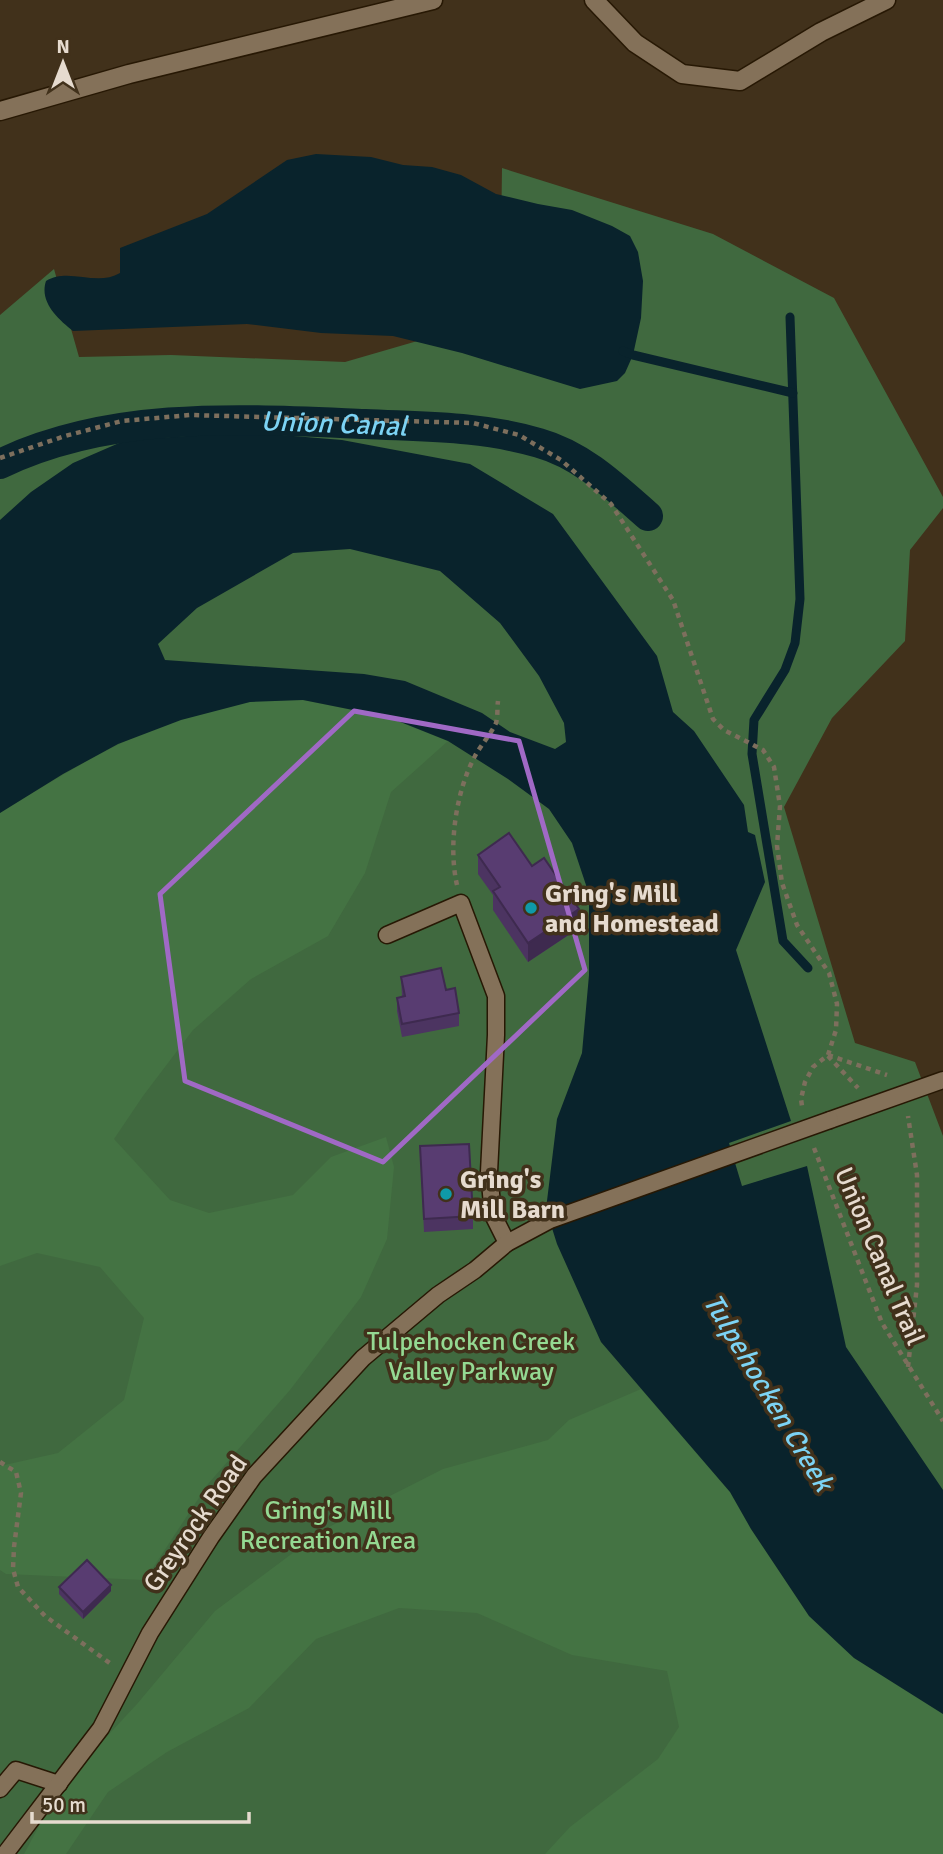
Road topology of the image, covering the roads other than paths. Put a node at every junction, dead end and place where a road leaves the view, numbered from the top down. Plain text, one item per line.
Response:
1 (433, 0) edge
2 (594, 0) edge
3 (886, 0) edge
4 (0, 111) edge
5 (387, 935) dead end
6 (943, 1080) edge
7 (507, 1243) junction
8 (59, 1784) junction
9 (0, 1789) edge
10 (5, 1854) edge

1 - 4 street
2 - 3 street
5 - 7 lane
6 - 7 lane, Greyrock Road, bridge
7 - 8 lane, Greyrock Road
8 - 9 lane
8 - 10 lane, Greyrock Road

